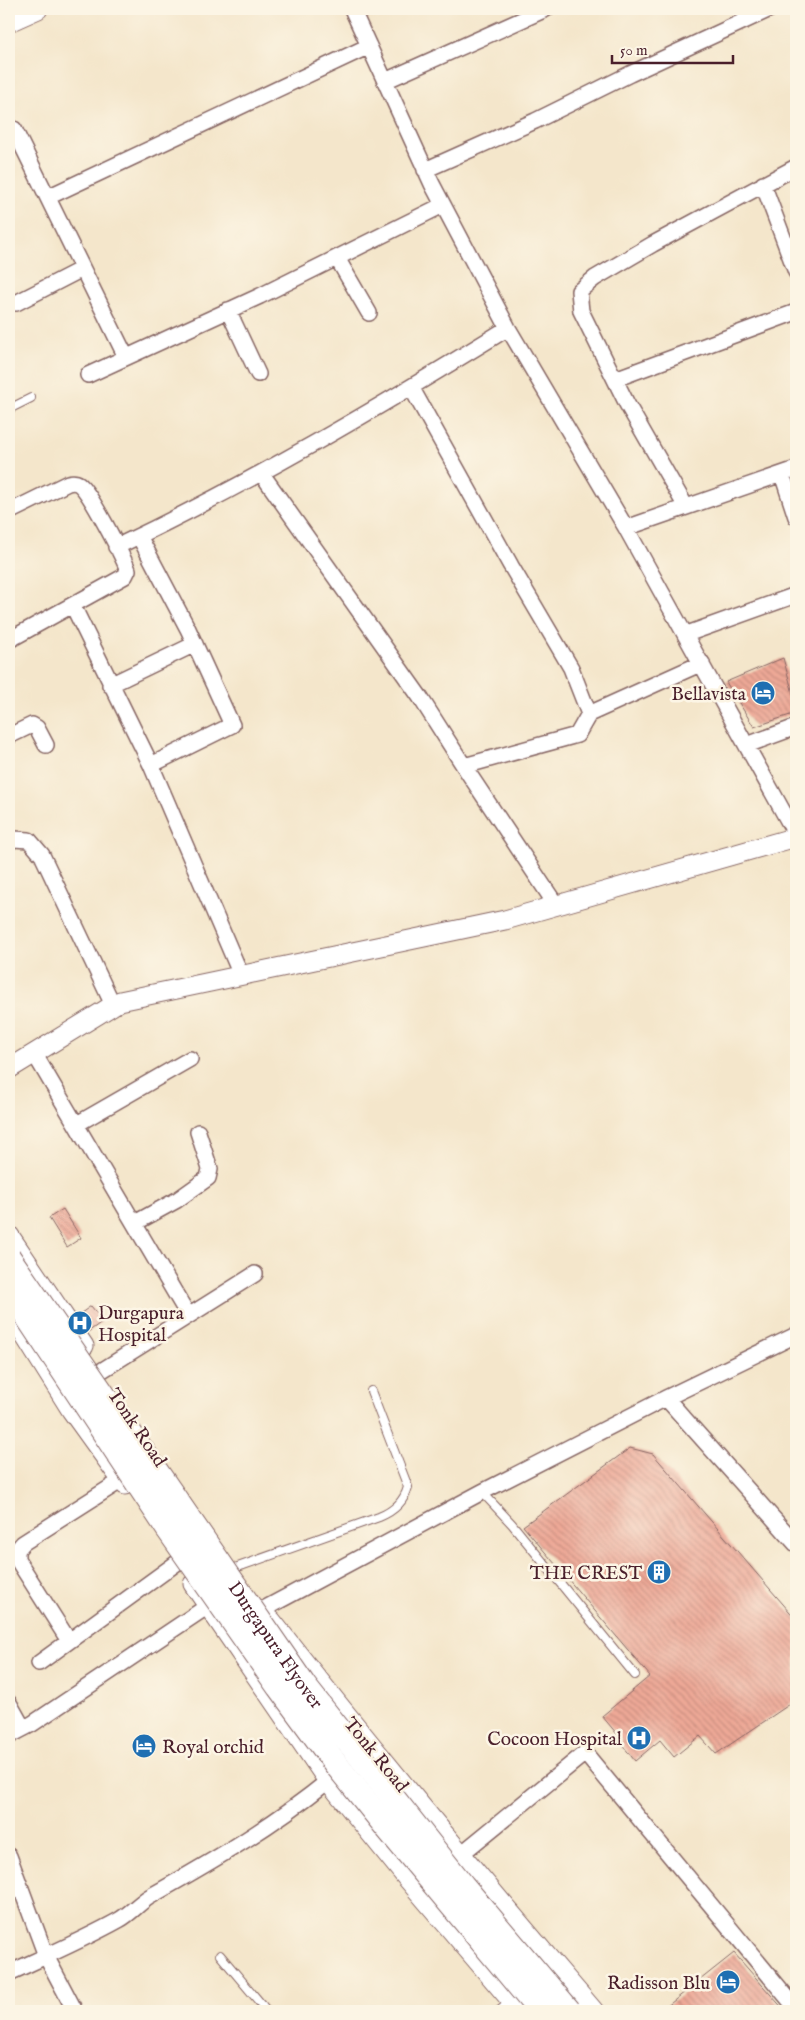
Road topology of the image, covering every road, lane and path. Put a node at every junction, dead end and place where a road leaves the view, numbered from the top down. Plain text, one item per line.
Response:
1 (38, 9) edge
2 (352, 9) edge
3 (546, 9) edge
4 (770, 9) edge
5 (741, 15) edge
6 (9, 22) edge
7 (369, 46) junction
8 (385, 81) junction
9 (14, 128) dead end
10 (796, 167) edge
11 (425, 170) junction
12 (763, 184) junction
13 (48, 197) junction
14 (443, 205) junction
15 (337, 258) junction
16 (82, 269) junction
17 (796, 272) edge
18 (16, 303) dead end
19 (228, 310) junction
20 (796, 312) edge
21 (369, 313) dead end
22 (508, 328) junction
23 (126, 357) junction
24 (258, 374) dead end
25 (88, 375) dead end
26 (615, 379) junction
27 (411, 387) junction
28 (31, 398) dead end
29 (9, 409) edge
30 (789, 472) edge
31 (262, 474) junction
32 (686, 507) junction
33 (9, 512) edge
34 (796, 516) edge
35 (626, 528) junction
36 (138, 536) junction
37 (116, 547) junction
38 (796, 595) edge
39 (72, 606) junction
40 (687, 634) junction
41 (9, 640) edge
42 (195, 644) junction
43 (702, 663) junction
44 (110, 685) junction
45 (589, 714) junction
46 (796, 727) edge
47 (9, 736) edge
48 (747, 744) junction
49 (46, 745) dead end
50 (151, 765) junction
51 (464, 766) junction
52 (796, 836) edge
53 (9, 842) edge
54 (556, 905) junction
55 (241, 975) junction
56 (113, 1005) junction
57 (34, 1053) junction
58 (190, 1059) dead end
59 (9, 1069) edge
60 (77, 1124) junction
61 (198, 1132) dead end
62 (135, 1223) junction
63 (9, 1235) edge
64 (9, 1258) edge
65 (255, 1274) dead end
66 (9, 1289) edge
67 (9, 1311) edge
68 (188, 1315) junction
69 (796, 1335) edge
70 (101, 1371) junction
71 (371, 1391) dead end
72 (666, 1398) junction
73 (122, 1480) junction
74 (482, 1492) junction
75 (796, 1544) edge
76 (178, 1562) junction
77 (235, 1568) junction
78 (208, 1606) junction
79 (262, 1608) junction
80 (225, 1632) junction
81 (69, 1640) junction
82 (39, 1663) dead end
83 (635, 1675) dead end
84 (9, 1702) edge
85 (23, 1728) junction
86 (9, 1736) edge
87 (328, 1781) junction
88 (460, 1855) junction
89 (9, 1856) edge
90 (220, 1955) dead end
91 (46, 1956) junction
92 (9, 1973) edge
93 (510, 2008) edge
94 (796, 2008) edge
95 (74, 2011) edge
96 (267, 2011) edge
97 (540, 2011) edge
98 (568, 2011) edge
99 (594, 2011) edge

1 - 6 street
2 - 7 street
3 - 8 street
4 - 5 street
5 - 11 street
7 - 8 street
7 - 13 street
8 - 11 street
9 - 13 street
10 - 12 street
11 - 14 street
12 - 17 street
12 - 26 street
13 - 16 street
14 - 15 street
14 - 22 street
15 - 19 street
15 - 21 street
16 - 18 street
16 - 23 street
19 - 23 street
19 - 24 street
20 - 26 street
22 - 27 street
22 - 35 street
23 - 25 street
26 - 32 street
27 - 31 street
27 - 45 street
28 - 29 lane
30 - 32 street
30 - 34 street
31 - 36 street
31 - 51 street
32 - 35 street
33 - 37 street
35 - 40 street
36 - 37 street
36 - 42 street
37 - 39 street
38 - 40 street
39 - 41 street
39 - 44 street
40 - 43 street
42 - 44 street
42 - 50 street
43 - 45 street
43 - 48 street
44 - 50 street
45 - 51 street
46 - 48 street
47 - 49 street
48 - 52 street
50 - 55 street
51 - 54 street
52 - 54 street
53 - 56 street
54 - 55 street
55 - 56 street
56 - 57 street
57 - 59 street
57 - 60 street
58 - 60 street
60 - 62 street
61 - 62 street
62 - 68 street
63 - 70 street, Tonk Road
64 - 98 main road, Durgapura Flyover, bridge
65 - 68 street
66 - 97 main road, Durgapura Flyover, bridge
67 - 73 street
68 - 70 street
69 - 72 street
70 - 77 street, Tonk Road
71 - 77 lane
72 - 74 street
72 - 75 street
73 - 76 street
73 - 81 street
74 - 79 street
74 - 83 lane
76 - 78 street
76 - 81 street
77 - 79 street, Tonk Road
78 - 80 street
78 - 85 street
79 - 80 street
79 - 88 street, Tonk Road
80 - 87 street
81 - 82 street
84 - 85 street
85 - 86 street
87 - 91 street
87 - 93 street
88 - 94 street
88 - 99 street, Tonk Road
89 - 91 street
90 - 96 lane
91 - 92 street
91 - 95 street

